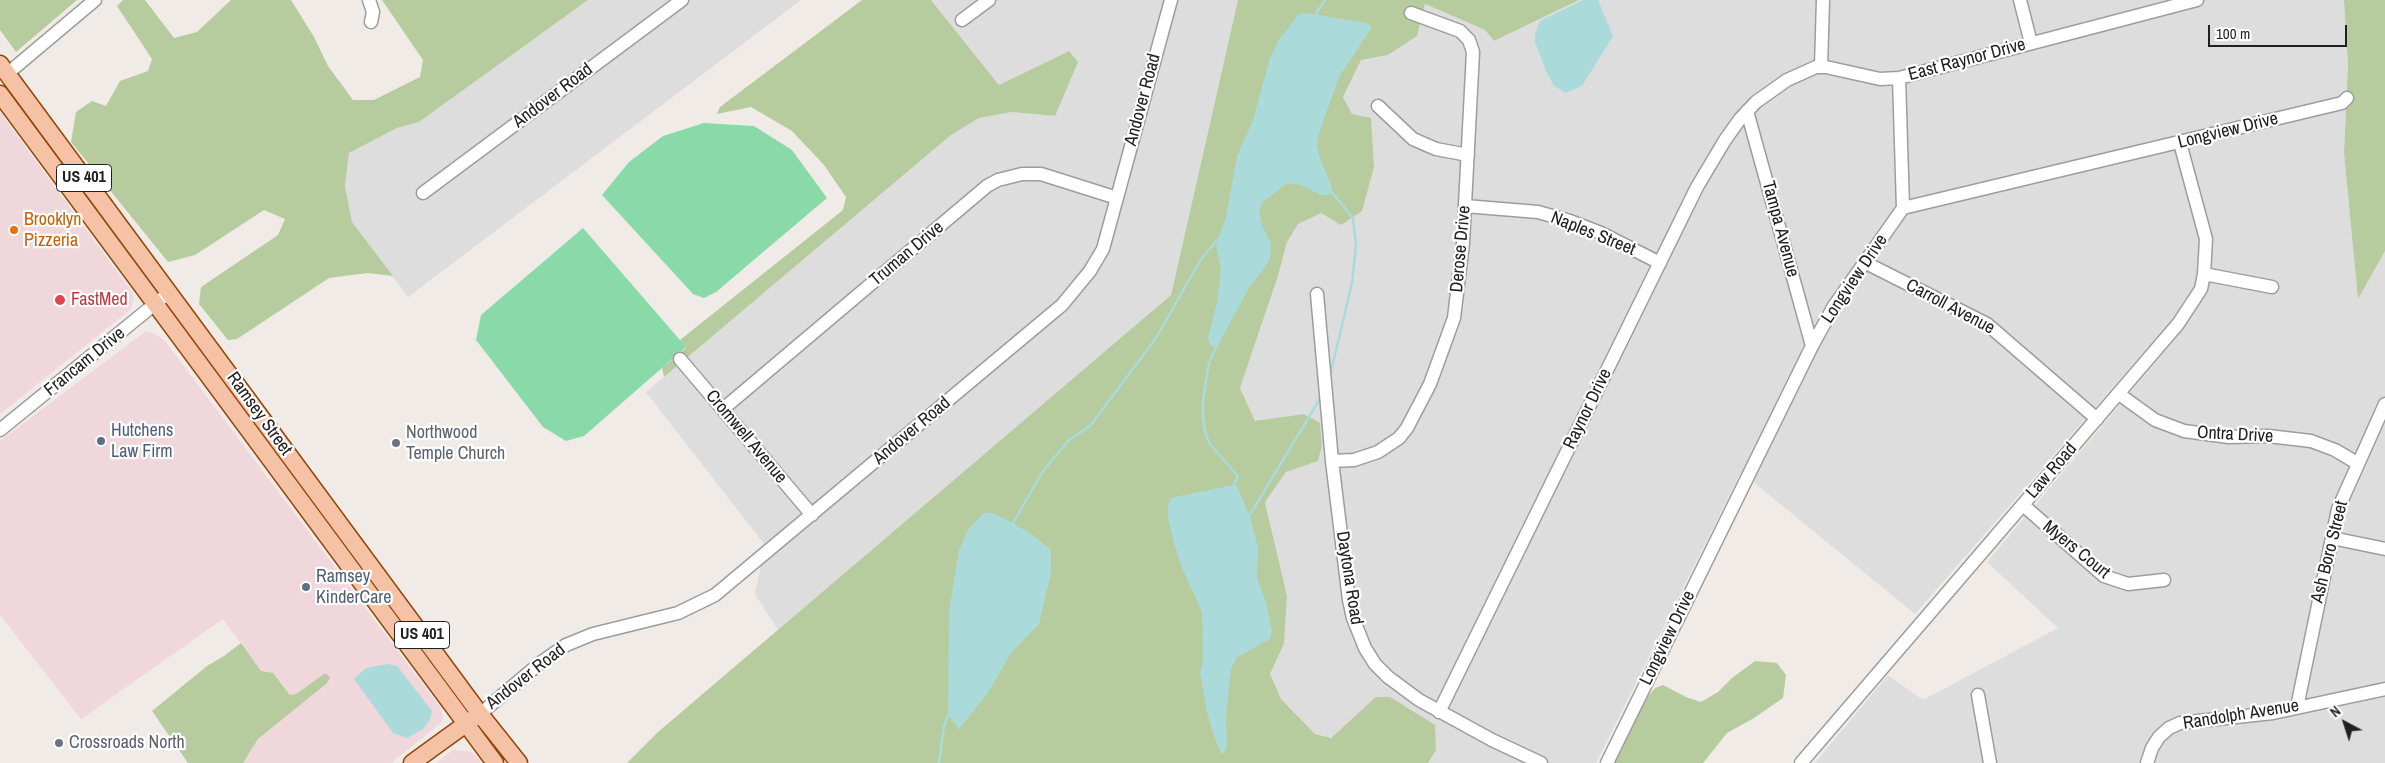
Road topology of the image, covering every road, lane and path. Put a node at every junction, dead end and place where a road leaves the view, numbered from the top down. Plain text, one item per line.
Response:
1 (95, 0) edge
2 (369, 0) edge
3 (682, 0) edge
4 (989, 0) edge
5 (1171, 0) edge
6 (1823, 0) edge
7 (2020, 0) edge
8 (2197, 0) edge
9 (1411, 13) dead end
10 (962, 20) dead end
11 (371, 22) dead end
12 (2031, 43) junction
13 (1821, 66) junction
14 (4, 69) edge
15 (1899, 78) junction
16 (0, 94) edge
17 (2347, 98) dead end
18 (1378, 106) dead end
19 (1747, 111) junction
20 (2180, 144) junction
21 (1468, 155) junction
22 (423, 193) dead end
23 (1116, 198) junction
24 (1465, 206) junction
25 (1903, 208) junction
26 (1660, 263) junction
27 (1866, 263) junction
28 (2204, 274) junction
29 (2272, 286) dead end
30 (168, 292) junction
31 (1317, 294) dead end
32 (156, 303) junction
33 (1812, 346) junction
34 (680, 359) dead end
35 (2119, 394) junction
36 (2385, 404) edge
37 (723, 409) junction
38 (2097, 419) junction
39 (0, 430) edge
40 (1332, 461) junction
41 (2357, 463) junction
42 (2023, 505) junction
43 (812, 514) junction
44 (2332, 538) junction
45 (2385, 549) edge
46 (2164, 580) dead end
47 (2385, 690) edge
48 (1978, 695) dead end
49 (2298, 707) junction
50 (1439, 712) junction
51 (480, 714) junction
52 (466, 724) junction
53 (412, 763) edge
54 (495, 763) edge
55 (519, 763) edge
56 (1541, 763) edge
57 (1607, 763) edge
58 (1802, 763) edge
59 (1990, 763) edge
60 (2147, 763) edge

1 - 14 street
2 - 11 street
3 - 22 street, Andover Road
4 - 10 street
5 - 23 street, Andover Road
6 - 13 street
7 - 12 street
8 - 12 street, East Raynor Drive
9 - 21 street, Derose Drive
12 - 15 street, East Raynor Drive
13 - 15 street, East Raynor Drive
13 - 19 street
14 - 30 main road, Ramsey Street / US 401
15 - 25 street
16 - 32 main road, Ramsey Street / US 401
17 - 20 street, Longview Drive
18 - 21 street
19 - 26 street, Raynor Drive
19 - 33 street, Tampa Avenue
20 - 25 street, Longview Drive
20 - 28 street, Law Road
21 - 24 street, Derose Drive
23 - 37 street, Truman Drive
23 - 43 street, Andover Road
24 - 26 street, Naples Street
24 - 40 street, Derose Drive
25 - 27 street, Longview Drive
26 - 50 street, Raynor Drive
27 - 33 street, Longview Drive
27 - 38 street, Carroll Avenue
28 - 29 street
28 - 35 street, Law Road
30 - 32 street, Francam Drive
30 - 51 main road, Ramsey Street / US 401
31 - 40 street, Daytona Road
32 - 39 street, Francam Drive
32 - 52 main road, Ramsey Street / US 401
33 - 57 street, Longview Drive
34 - 37 street, Cromwell Avenue
35 - 38 street, Law Road
35 - 41 street, Ontra Drive
36 - 41 street, Ash Boro Street
37 - 43 street, Cromwell Avenue
38 - 42 street, Law Road
40 - 50 street, Daytona Road
41 - 44 street, Ash Boro Street
42 - 46 street, Myers Court
42 - 58 street, Law Road
43 - 51 street, Andover Road
44 - 45 street
44 - 49 street, Ash Boro Street
47 - 49 street, Randolph Avenue
48 - 59 street
49 - 60 street, Randolph Avenue
50 - 56 street, Daytona Road
51 - 52 main road
51 - 55 main road, Ramsey Street / US 401
52 - 53 main road
52 - 54 main road, Ramsey Street / US 401

